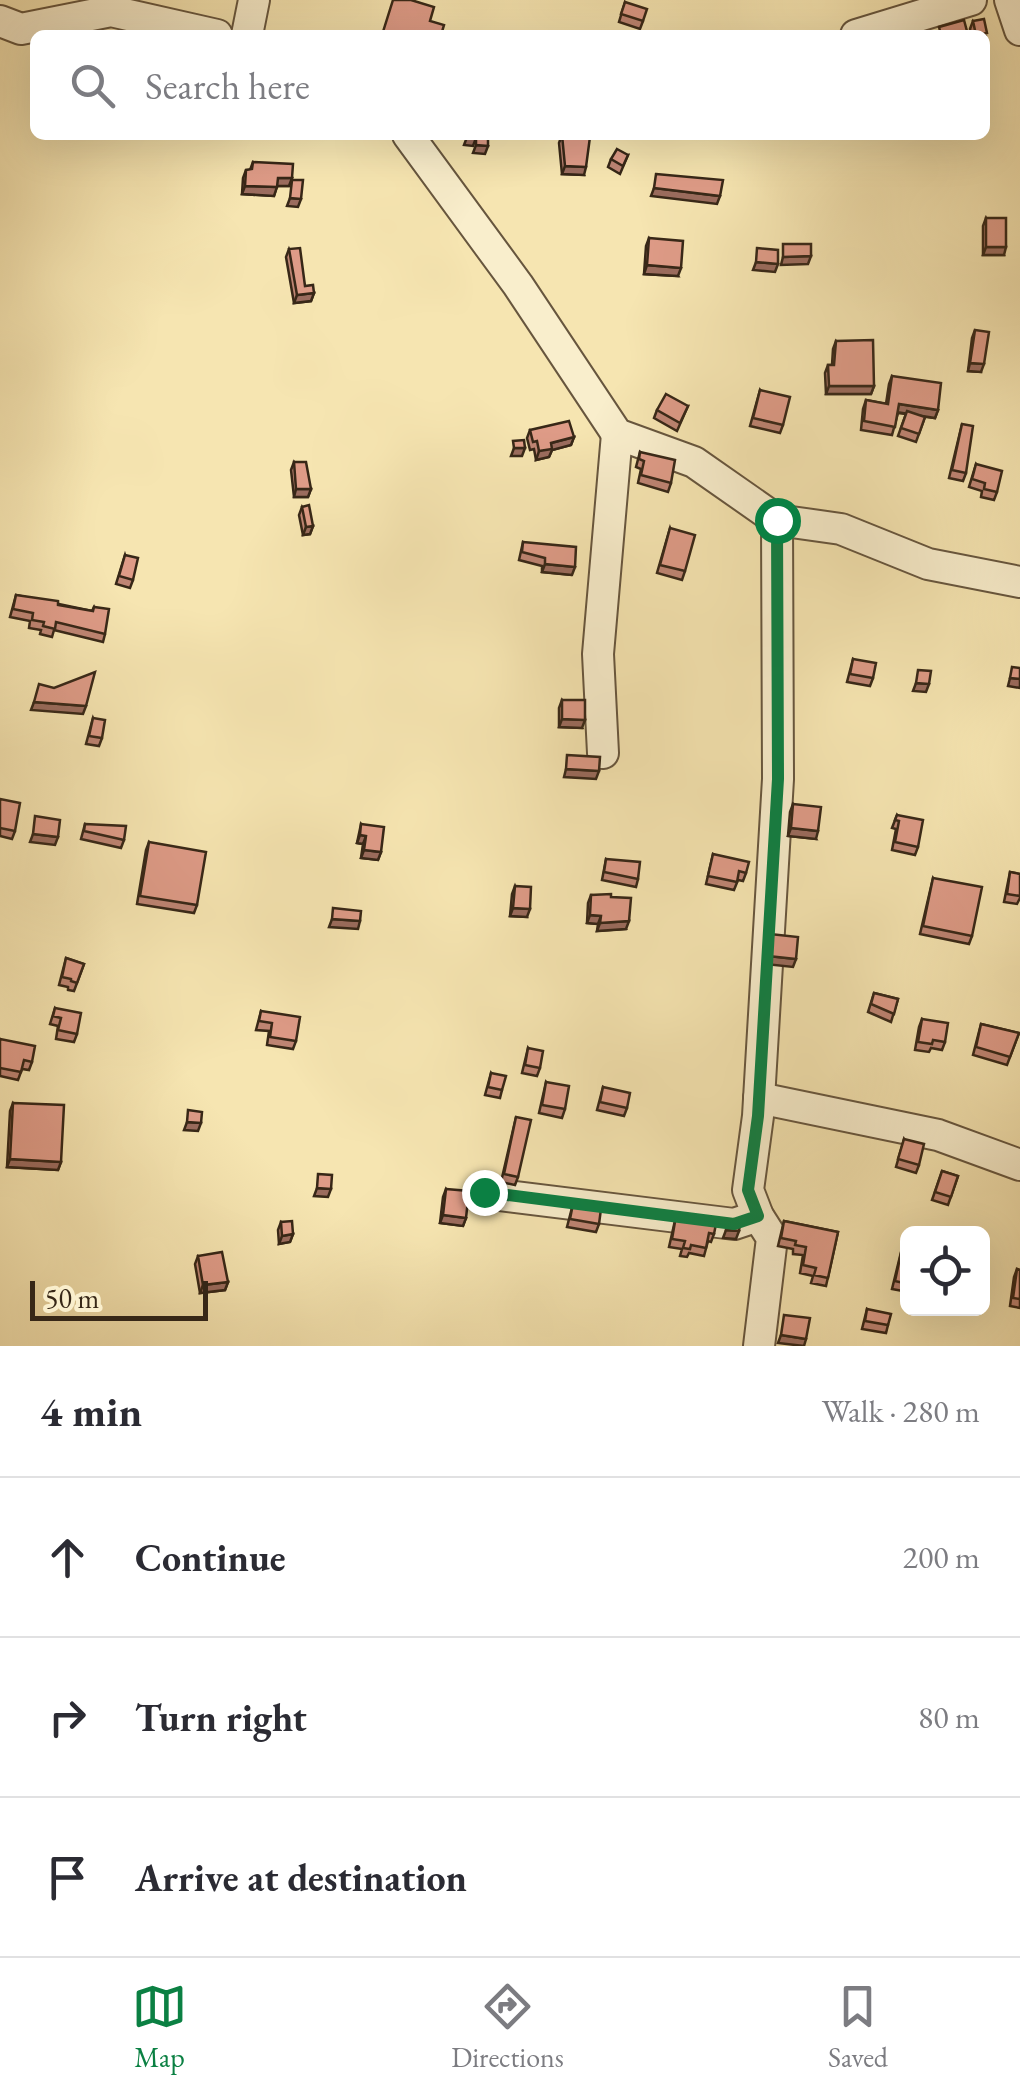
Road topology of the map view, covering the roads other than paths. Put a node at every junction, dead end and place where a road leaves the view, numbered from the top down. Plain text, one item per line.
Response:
1 (254, 0) edge
2 (971, 0) edge
3 (1010, 0) edge
4 (0, 21) edge
5 (194, 30) edge
6 (248, 30) edge
7 (872, 30) edge
8 (1020, 30) edge
9 (412, 140) edge
10 (617, 434) junction
11 (777, 520) junction
12 (1020, 582) edge
13 (603, 753) dead end
14 (759, 1098) junction
15 (1020, 1165) edge
16 (484, 1192) dead end
17 (758, 1216) junction
18 (760, 1346) edge

1 - 6 street
2 - 7 street
3 - 8 street
4 - 5 street
9 - 10 street
10 - 11 street
10 - 13 street
11 - 12 street
11 - 14 street
14 - 15 street
14 - 17 street
16 - 17 street
17 - 18 street

